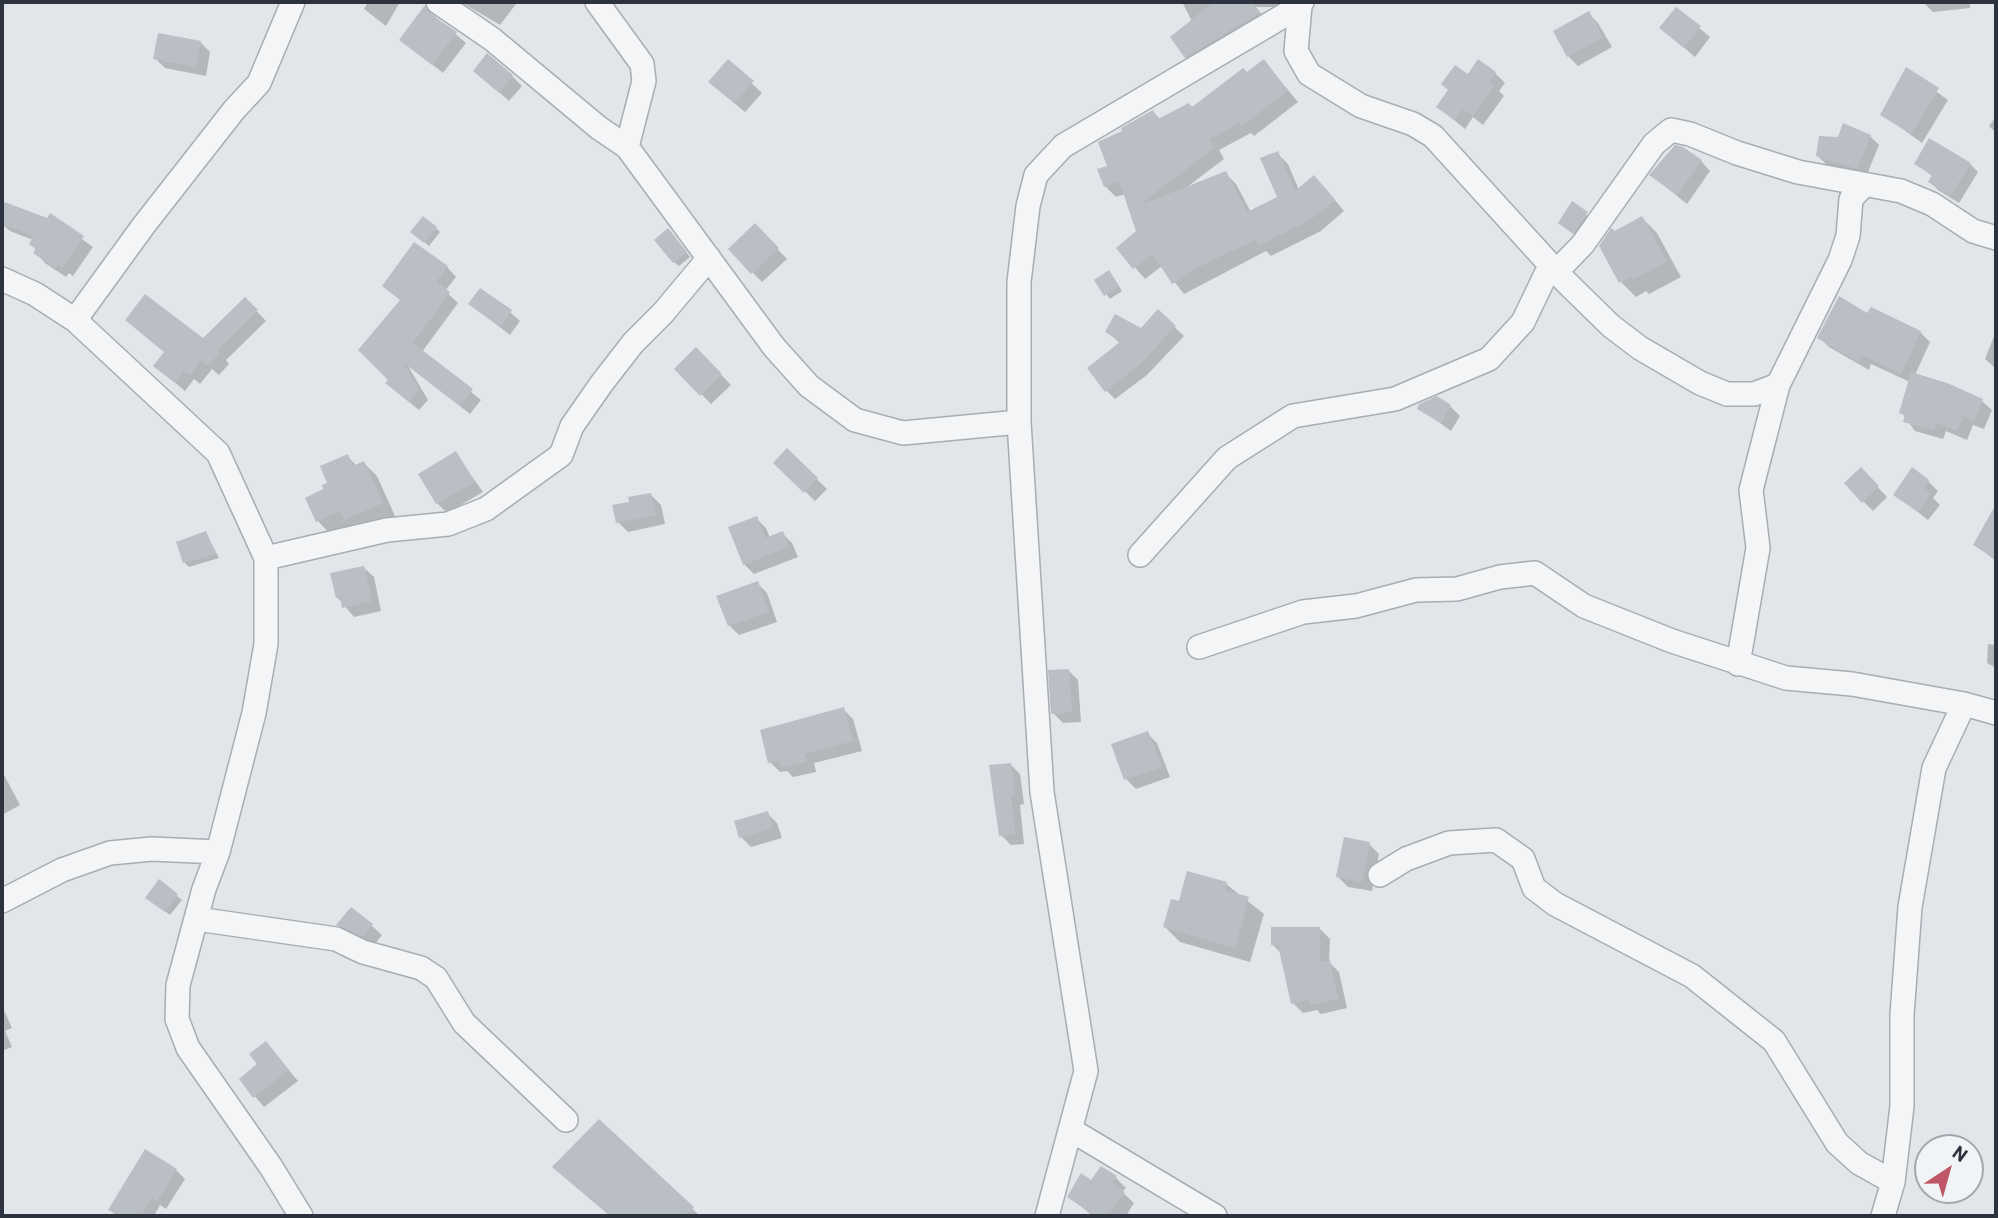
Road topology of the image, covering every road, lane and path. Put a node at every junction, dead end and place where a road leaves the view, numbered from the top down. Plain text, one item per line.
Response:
1 (293, 2) edge
2 (438, 2) edge
3 (597, 2) edge
4 (1301, 4) edge
5 (627, 147) junction
6 (1864, 185) junction
7 (1996, 238) edge
8 (709, 258) junction
9 (1558, 271) junction
10 (2, 279) edge
11 (75, 320) junction
12 (1778, 385) junction
13 (1019, 422) junction
14 (1140, 555) dead end
15 (266, 558) junction
16 (1199, 647) dead end
17 (1738, 664) junction
18 (1964, 704) junction
19 (1996, 713) edge
20 (218, 852) junction
21 (1380, 876) dead end
22 (2, 901) edge
23 (197, 919) junction
24 (566, 1120) dead end
25 (1071, 1130) junction
26 (1893, 1182) junction
27 (301, 1216) edge
28 (1047, 1216) edge
29 (1215, 1216) edge
30 (1883, 1216) edge

1 - 11 street
2 - 5 street
3 - 5 street
4 - 9 street
4 - 13 street
5 - 8 street
6 - 7 street
6 - 9 street
6 - 12 street
8 - 13 street
8 - 15 street
9 - 12 street
9 - 14 street
10 - 11 street
11 - 15 street
12 - 17 street
13 - 25 street
15 - 20 street
16 - 17 street
17 - 18 street
18 - 19 street
18 - 26 street
20 - 22 street
20 - 23 street
21 - 26 street
23 - 24 street
23 - 27 street
25 - 28 street
25 - 29 street
26 - 30 street

